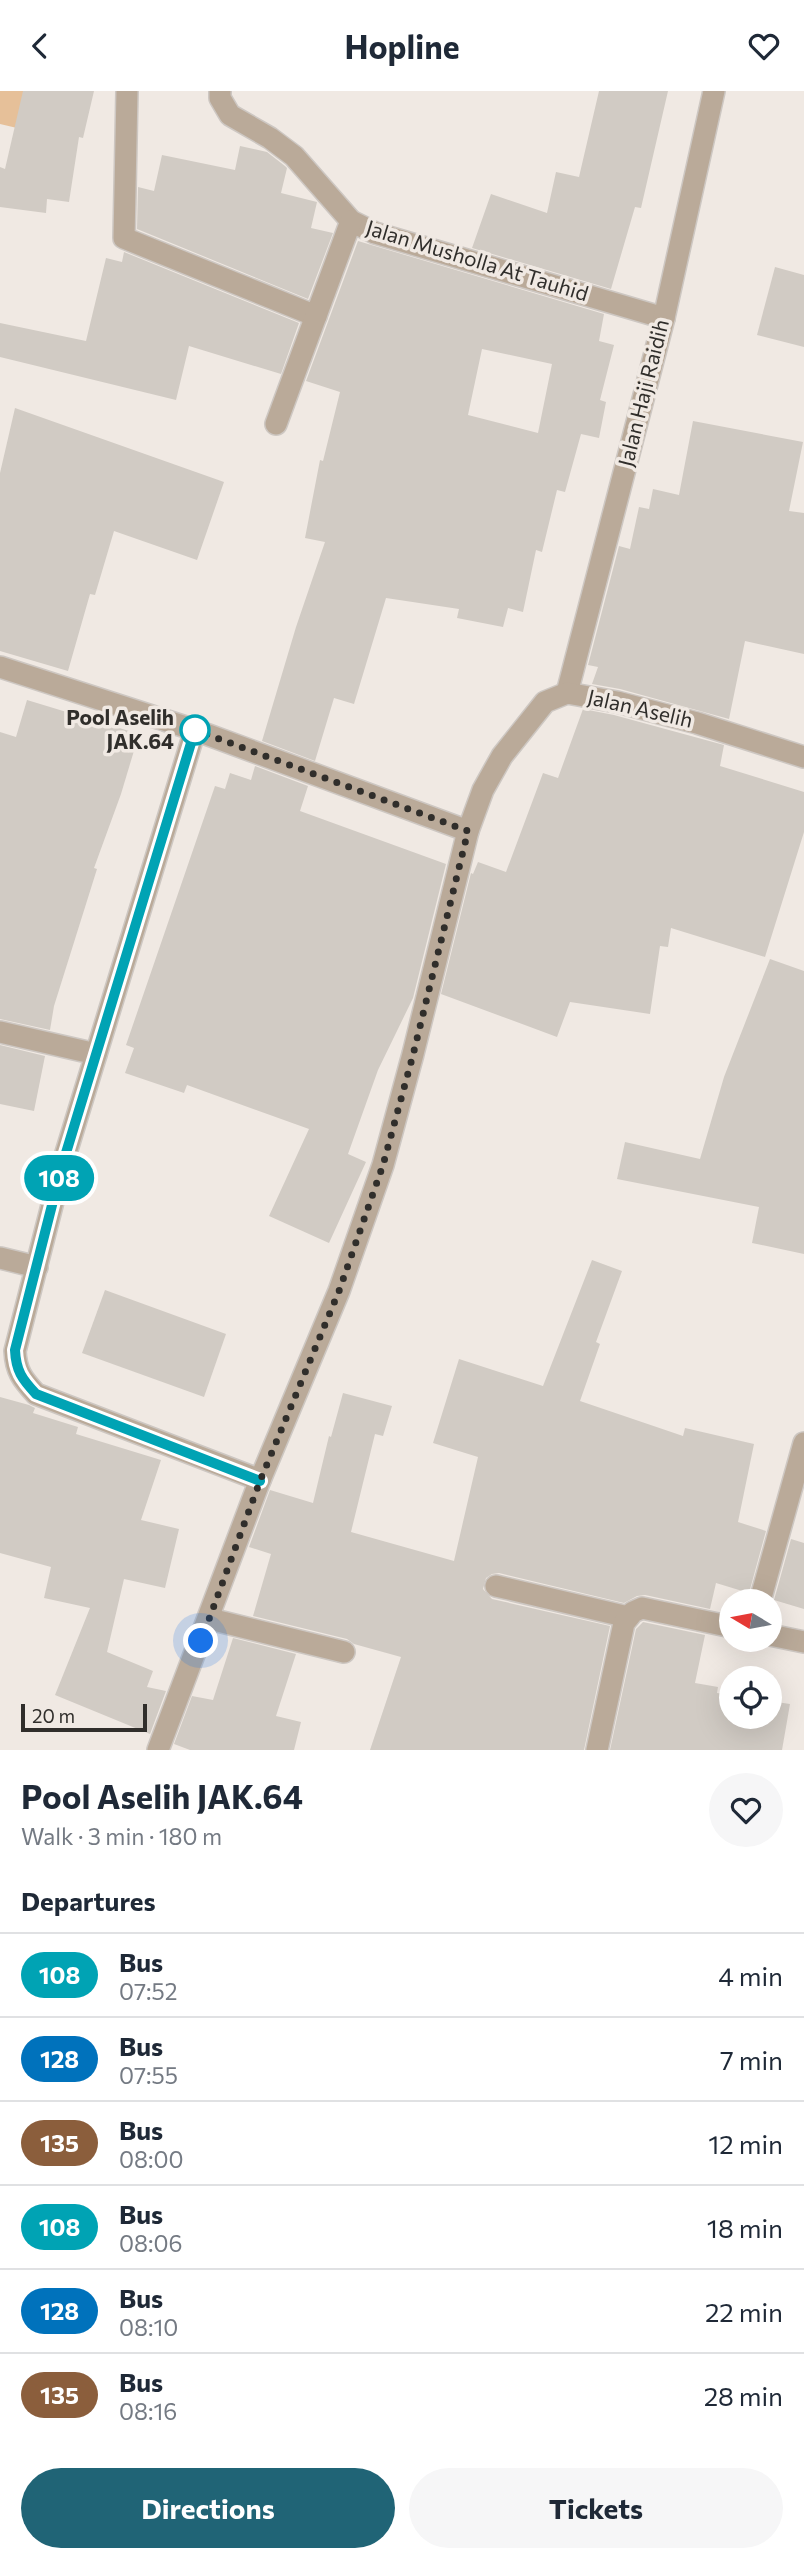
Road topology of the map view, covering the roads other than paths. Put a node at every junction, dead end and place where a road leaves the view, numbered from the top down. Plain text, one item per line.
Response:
1 (127, 91) edge
2 (220, 91) edge
3 (714, 91) edge
4 (351, 221) junction
5 (316, 316) junction
6 (664, 318) junction
7 (276, 424) dead end
8 (0, 667) edge
9 (567, 693) junction
10 (195, 730) junction
11 (804, 757) edge
12 (468, 831) junction
13 (0, 1032) edge
14 (96, 1054) junction
15 (0, 1258) edge
16 (37, 1267) junction
17 (804, 1443) edge
18 (260, 1481) junction
19 (496, 1586) dead end
20 (763, 1589) edge
21 (210, 1619) junction
22 (626, 1620) junction
23 (719, 1624) edge
24 (782, 1637) edge
25 (804, 1642) edge
26 (344, 1652) dead end
27 (158, 1750) edge
28 (597, 1750) edge

1 - 5 street
2 - 4 street, Jalan Musholla At Tauhid
3 - 6 street, Jalan Haji Raidih
4 - 5 street
4 - 6 street, Jalan Musholla At Tauhid
5 - 7 street
6 - 9 street, Jalan Haji Raidih
8 - 10 street
9 - 11 street, Jalan Aselih
9 - 12 street, Jalan Aselih
10 - 12 street
10 - 14 street
12 - 18 street, Jalan Aselih
13 - 14 street
14 - 16 street
15 - 16 street
16 - 18 street
17 - 20 street
18 - 21 street, Jalan Aselih
19 - 22 street
21 - 26 street
21 - 27 street, Jalan Aselih
22 - 23 street
22 - 28 street
24 - 25 street

